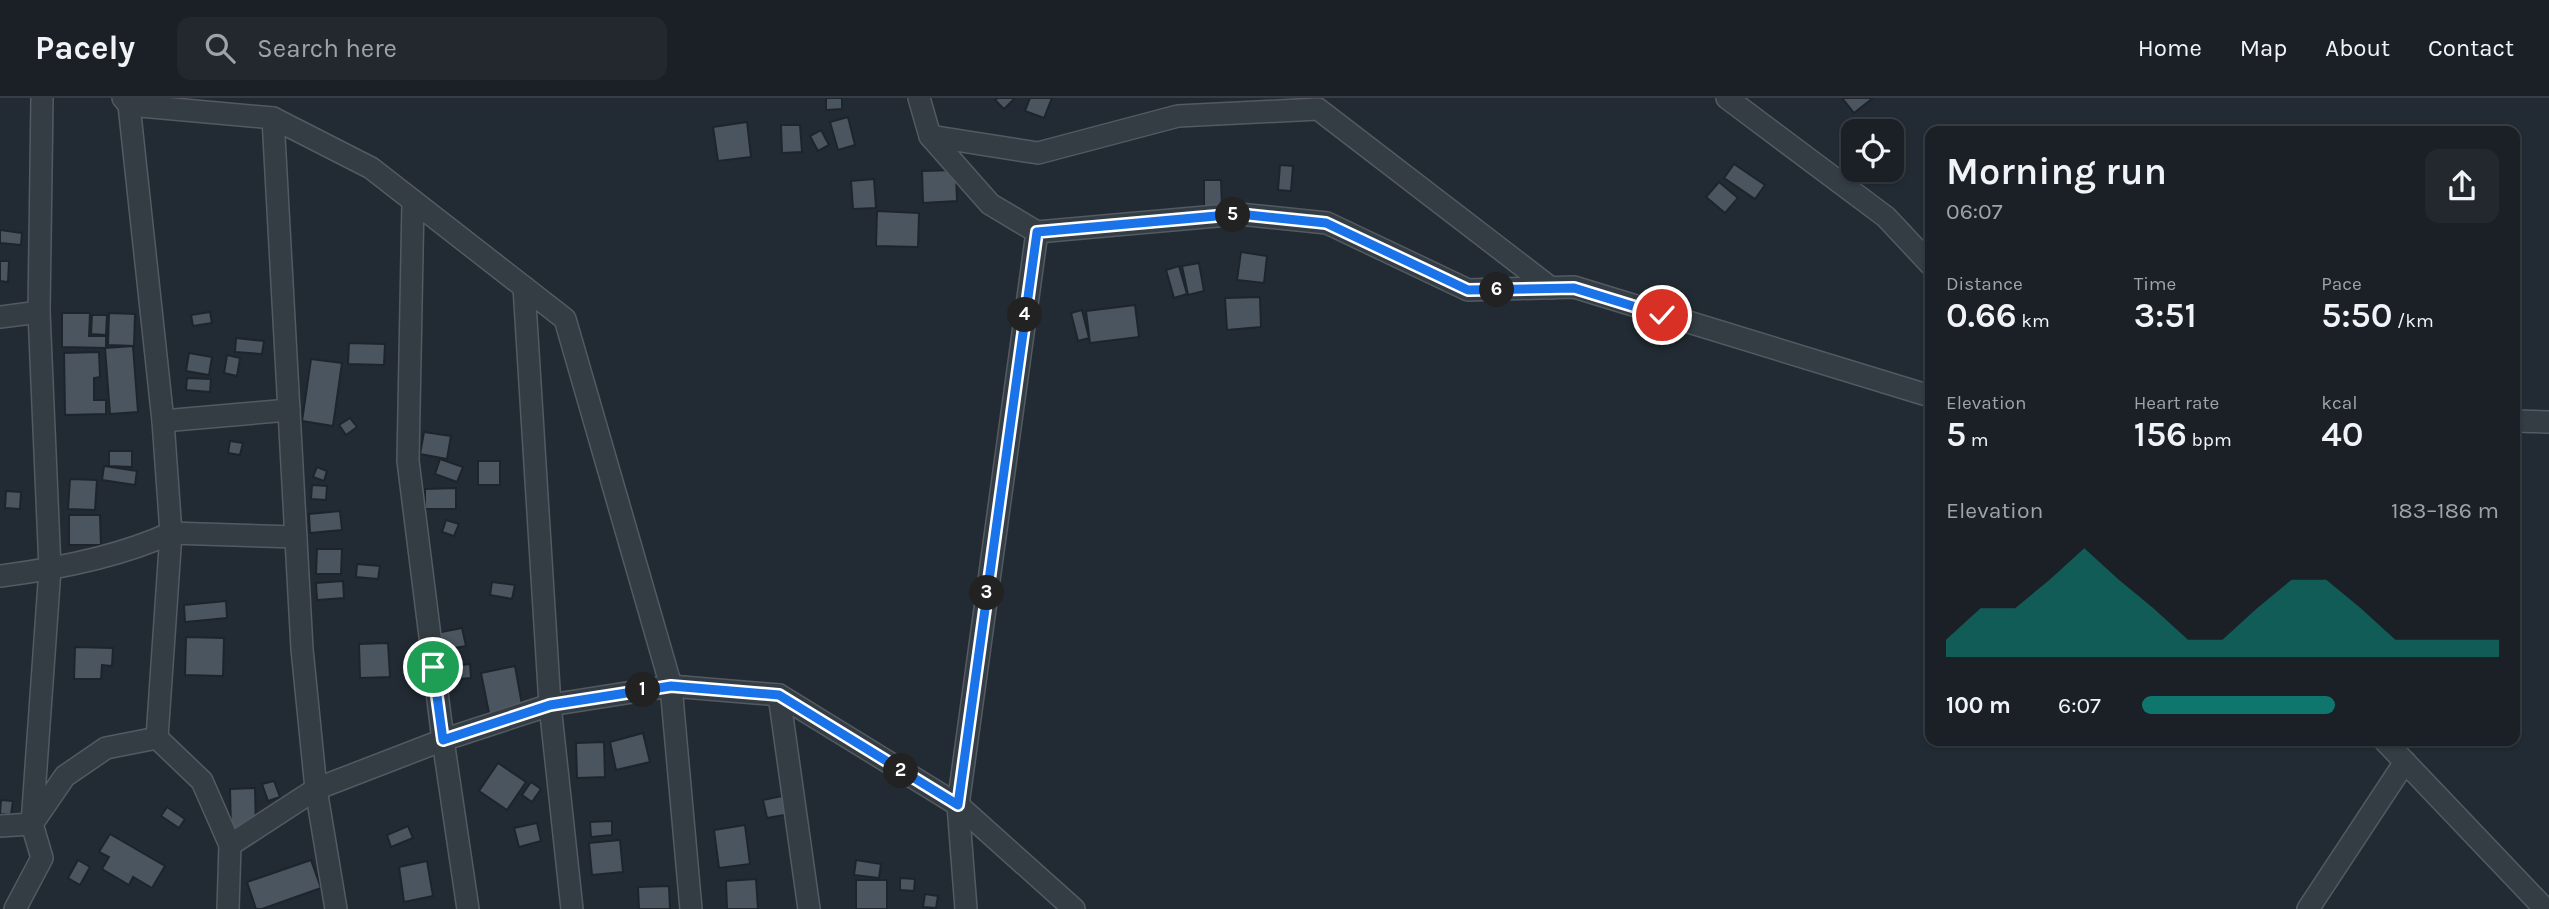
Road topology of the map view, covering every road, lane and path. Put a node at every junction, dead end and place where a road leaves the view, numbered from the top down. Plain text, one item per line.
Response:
1 (42, 98) edge
2 (919, 98) edge
3 (1727, 98) edge
4 (126, 102) edge
5 (1318, 104) edge
6 (273, 118) junction
7 (930, 136) junction
8 (413, 201) junction
9 (1037, 232) junction
10 (1925, 259) edge
11 (524, 287) junction
12 (1551, 288) junction
13 (39, 312) junction
14 (0, 317) edge
15 (1925, 394) edge
16 (289, 410) junction
17 (163, 421) junction
18 (2520, 421) edge
19 (2549, 422) edge
20 (171, 533) junction
21 (296, 537) junction
22 (50, 569) junction
23 (0, 576) edge
24 (671, 686) junction
25 (779, 695) junction
26 (550, 705) junction
27 (157, 738) junction
28 (443, 740) junction
29 (2390, 746) edge
30 (2405, 762) junction
31 (316, 789) junction
32 (958, 805) junction
33 (32, 824) junction
34 (0, 826) edge
35 (230, 845) junction
36 (15, 909) edge
37 (228, 909) edge
38 (336, 909) edge
39 (468, 909) edge
40 (572, 909) edge
41 (691, 909) edge
42 (809, 909) edge
43 (966, 909) edge
44 (1074, 909) edge
45 (2308, 909) edge
46 (2545, 909) edge

1 - 13 street
2 - 7 street
3 - 10 street
4 - 6 street
4 - 17 street
5 - 7 street
5 - 12 street
6 - 8 street
6 - 16 street
7 - 9 street
8 - 11 street
8 - 28 street
9 - 12 street
9 - 32 street
11 - 24 street
11 - 26 street
12 - 15 street
13 - 14 street
13 - 22 street
16 - 17 street
16 - 21 street
17 - 20 street
18 - 19 street
20 - 21 street
20 - 22 street
20 - 27 street
21 - 31 street
22 - 23 street
22 - 33 street
24 - 25 street
24 - 26 street
24 - 41 street
25 - 32 street
25 - 42 street
26 - 28 street
26 - 40 street
27 - 33 street
27 - 35 street
28 - 31 street
28 - 39 street
29 - 30 street
30 - 45 street
30 - 46 street
31 - 35 street
31 - 38 street
32 - 43 street
32 - 44 street
33 - 34 street
33 - 36 street
35 - 37 street

